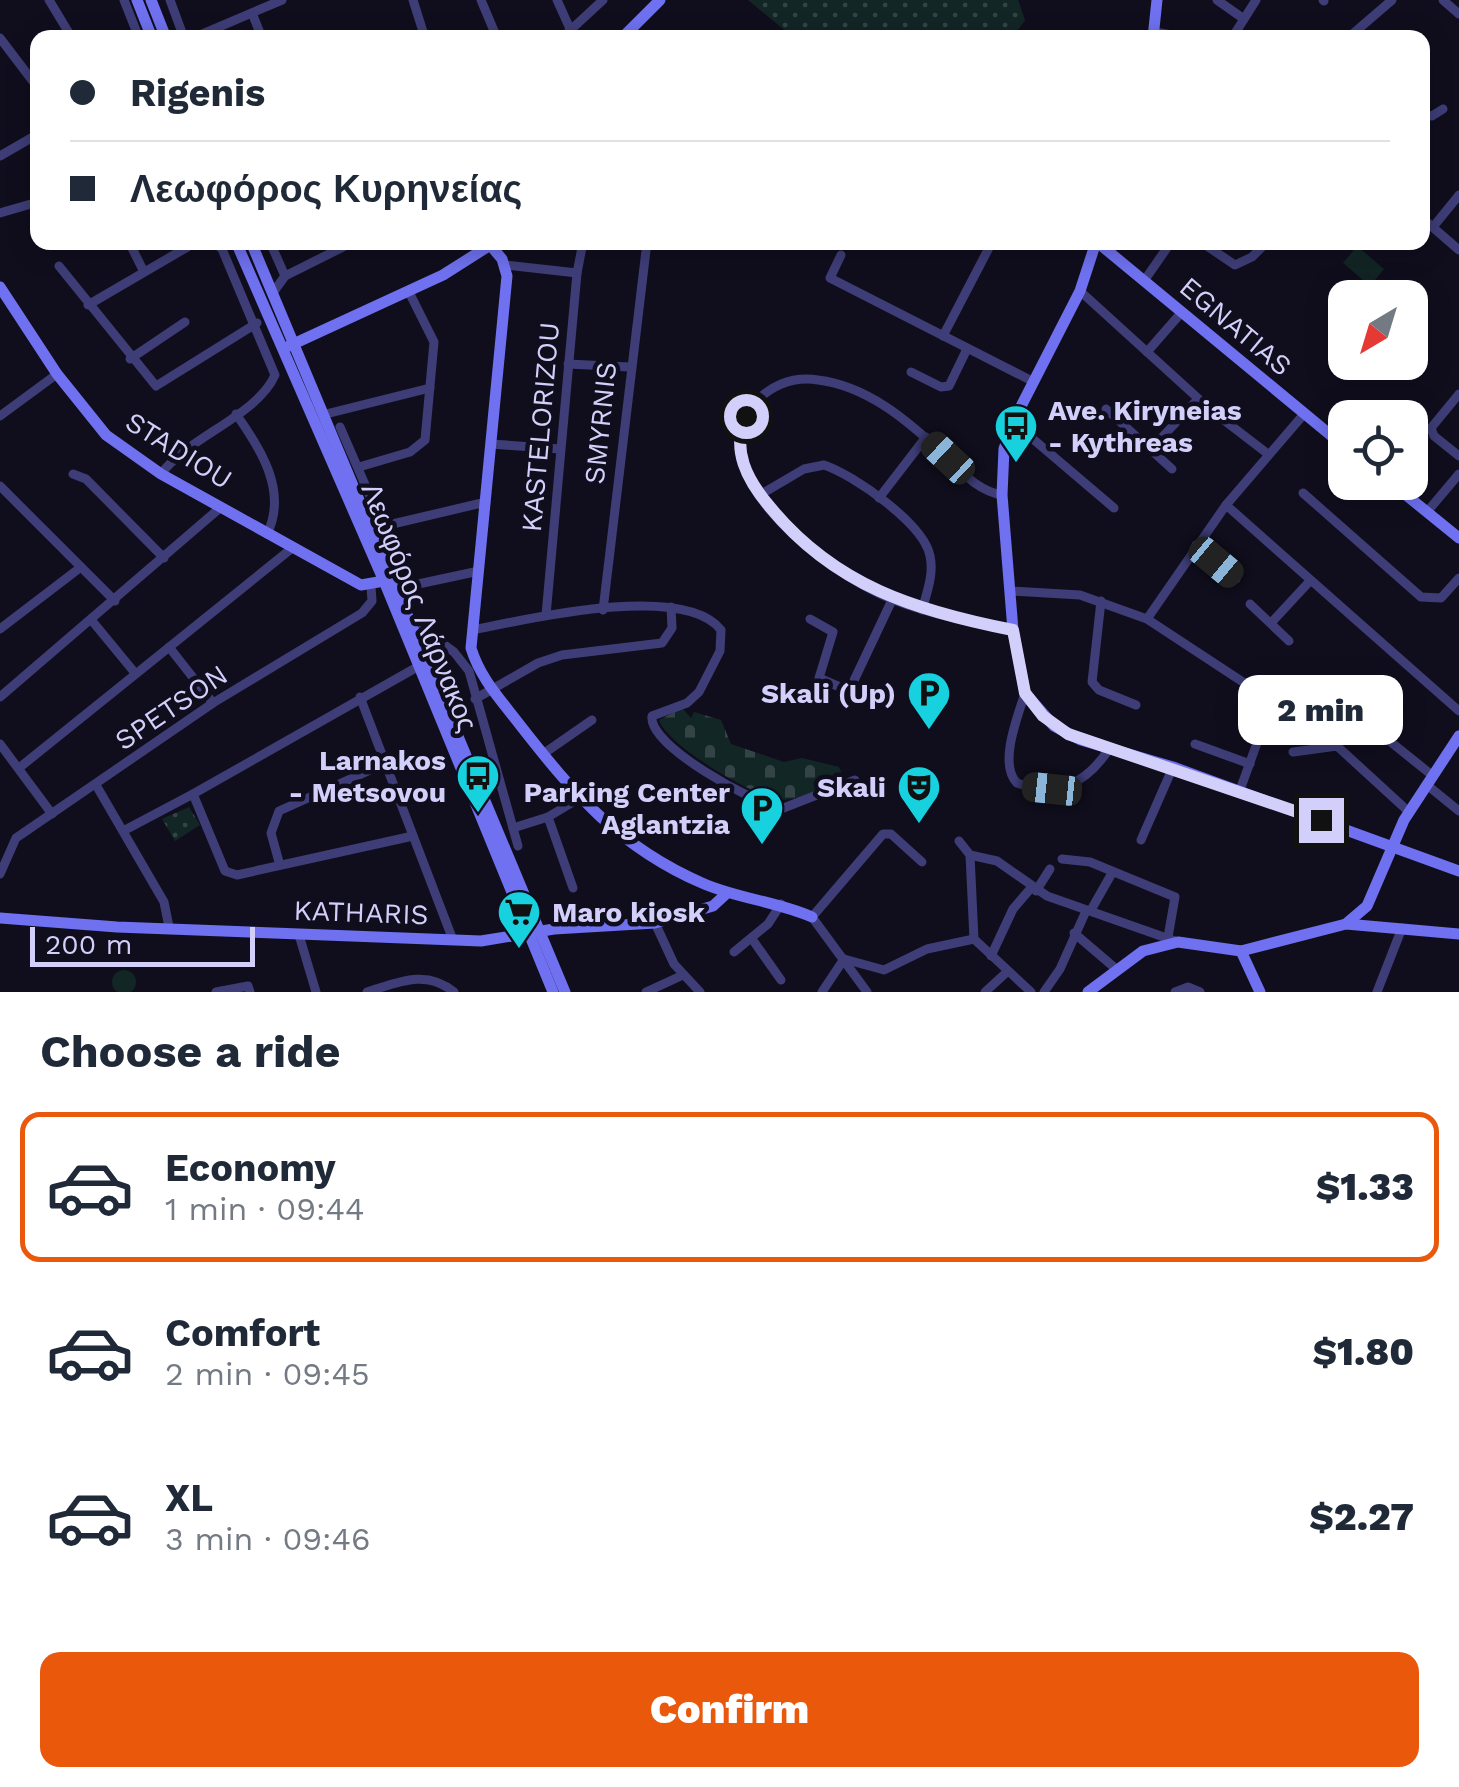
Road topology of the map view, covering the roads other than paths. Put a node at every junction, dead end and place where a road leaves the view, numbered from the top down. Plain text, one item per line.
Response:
1 (49, 0) edge
2 (124, 0) edge
3 (137, 0) edge
4 (151, 0) edge
5 (170, 0) edge
6 (282, 0) edge
7 (413, 0) edge
8 (482, 0) edge
9 (557, 0) edge
10 (604, 0) edge
11 (660, 0) edge
12 (1157, 0) edge
13 (1217, 0) edge
14 (1256, 0) edge
15 (1392, 0) edge
16 (1443, 0) edge
17 (252, 14) junction
18 (1459, 14) edge
19 (1244, 19) junction
20 (67, 30) edge
21 (136, 30) edge
22 (149, 30) edge
23 (163, 30) edge
24 (181, 30) edge
25 (213, 30) edge
26 (259, 30) edge
27 (422, 30) edge
28 (494, 30) edge
29 (565, 30) edge
30 (570, 30) edge
31 (630, 30) edge
32 (1154, 30) edge
33 (1237, 30) edge
34 (1357, 30) edge
35 (0, 38) edge
36 (30, 77) edge
37 (1443, 109) dead end
38 (1430, 116) edge
39 (30, 139) edge
40 (0, 156) edge
41 (1459, 194) edge
42 (30, 204) edge
43 (2, 213) edge
44 (1430, 225) edge
45 (1433, 227) junction
46 (133, 250) edge
47 (181, 250) edge
48 (222, 250) edge
49 (240, 250) edge
50 (253, 250) edge
51 (274, 250) edge
52 (337, 250) edge
53 (482, 250) edge
54 (497, 250) edge
55 (582, 250) edge
56 (645, 250) edge
57 (988, 250) edge
58 (1093, 250) edge
59 (1106, 250) edge
60 (1165, 250) edge
61 (1213, 250) edge
62 (1260, 250) edge
63 (1459, 250) edge
64 (841, 255) dead end
65 (58, 266) dead end
66 (506, 266) junction
67 (144, 270) junction
68 (577, 273) junction
69 (285, 276) junction
70 (1144, 281) junction
71 (0, 287) edge
72 (1080, 291) junction
73 (409, 292) junction
74 (272, 294) junction
75 (88, 305) junction
76 (1181, 313) junction
77 (185, 322) dead end
78 (256, 323) junction
79 (943, 336) junction
80 (288, 347) junction
81 (967, 349) junction
82 (1147, 352) junction
83 (130, 359) junction
84 (568, 364) junction
85 (628, 367) junction
86 (911, 372) dead end
87 (56, 374) junction
88 (1034, 382) junction
89 (430, 388) junction
90 (1459, 394) edge
91 (1198, 398) junction
92 (1106, 409) dead end
93 (236, 414) junction
94 (326, 414) junction
95 (1304, 414) junction
96 (0, 416) edge
97 (1013, 422) junction
98 (340, 427) dead end
99 (1328, 433) edge
100 (926, 438) junction
101 (491, 444) junction
102 (560, 449) junction
103 (1150, 450) junction
104 (1268, 454) junction
105 (1459, 456) edge
106 (359, 468) junction
107 (1172, 470) dead end
108 (73, 474) dead end
109 (161, 474) junction
110 (1459, 474) edge
111 (0, 486) edge
112 (1303, 492) dead end
113 (760, 495) junction
114 (1002, 496) junction
115 (878, 498) junction
116 (1412, 500) edge
117 (486, 502) junction
118 (1226, 505) junction
119 (221, 507) junction
120 (1114, 508) dead end
121 (1427, 512) junction
122 (384, 526) junction
123 (267, 534) junction
124 (1459, 538) edge
125 (1196, 545) junction
126 (291, 549) junction
127 (164, 558) junction
128 (81, 567) junction
129 (479, 571) junction
130 (1459, 578) edge
131 (1236, 579) dead end
132 (384, 582) junction
133 (1309, 582) junction
134 (371, 587) junction
135 (1010, 592) junction
136 (892, 600) junction
137 (1101, 600) junction
138 (115, 602) junction
139 (1250, 604) dead end
140 (671, 608) junction
141 (604, 610) junction
142 (922, 610) junction
143 (546, 616) junction
144 (810, 619) dead end
145 (410, 620) junction
146 (1147, 620) junction
147 (93, 622) junction
148 (1271, 624) junction
149 (0, 629) edge
150 (473, 630) junction
151 (1013, 630) junction
152 (1289, 641) dead end
153 (169, 647) junction
154 (471, 648) junction
155 (454, 652) junction
156 (419, 666) junction
157 (136, 674) junction
158 (491, 688) junction
159 (1025, 693) junction
160 (1306, 696) dead end
161 (0, 697) edge
162 (360, 698) junction
163 (475, 700) junction
164 (213, 703) junction
165 (1136, 706) dead end
166 (1459, 711) edge
167 (1266, 718) junction
168 (592, 720) dead end
169 (1459, 736) edge
170 (0, 744) edge
171 (1195, 744) dead end
172 (1392, 744) dead end
173 (1109, 749) junction
174 (1293, 752) dead end
175 (543, 754) junction
176 (386, 763) junction
177 (1250, 764) junction
178 (1172, 767) junction
179 (19, 768) junction
180 (855, 780) dead end
181 (1430, 780) junction
182 (96, 786) junction
183 (1240, 790) junction
184 (194, 794) junction
185 (578, 800) junction
186 (1459, 811) edge
187 (1409, 812) junction
188 (52, 814) junction
189 (548, 817) junction
190 (513, 828) junction
191 (125, 830) junction
192 (414, 836) junction
193 (959, 840) dead end
194 (1141, 840) dead end
195 (518, 846) dead end
196 (1393, 847) junction
197 (970, 855) junction
198 (1062, 859) dead end
199 (279, 862) junction
200 (922, 862) dead end
201 (1050, 868) dead end
202 (1459, 871) edge
203 (1112, 873) junction
204 (0, 874) edge
205 (574, 888) dead end
206 (1034, 889) junction
207 (726, 894) junction
208 (1373, 896) junction
209 (780, 904) junction
210 (1088, 910) junction
211 (812, 917) junction
212 (0, 918) edge
213 (655, 923) junction
214 (1346, 924) junction
215 (1387, 926) junction
216 (169, 927) junction
217 (1402, 928) junction
218 (534, 933) junction
219 (1074, 934) junction
220 (1459, 934) edge
221 (299, 936) junction
222 (752, 939) junction
223 (974, 939) junction
224 (453, 940) junction
225 (1173, 940) junction
226 (1241, 951) junction
227 (734, 952) dead end
228 (991, 956) junction
229 (844, 959) junction
230 (1115, 968) junction
231 (1008, 971) junction
232 (683, 975) junction
233 (781, 980) dead end
234 (216, 992) edge
235 (250, 992) edge
236 (316, 992) edge
237 (367, 992) edge
238 (454, 992) edge
239 (553, 992) edge
240 (566, 992) edge
241 (646, 992) edge
242 (700, 992) edge
243 (822, 992) edge
244 (868, 992) edge
245 (985, 992) edge
246 (1031, 992) edge
247 (1044, 992) edge
248 (1088, 992) edge
249 (1175, 992) edge
250 (1200, 992) edge
251 (1260, 992) edge
252 (1377, 992) edge

1 - 20 street
2 - 21 street
3 - 22 street
4 - 23 street
5 - 24 street
6 - 17 street
7 - 27 street
8 - 28 street
9 - 29 street
10 - 30 street
11 - 31 street
12 - 32 street
13 - 19 street
14 - 19 street
15 - 34 street
16 - 18 street
17 - 25 street
17 - 26 street
19 - 33 street
35 - 36 street
37 - 38 street
39 - 40 street
41 - 45 street
42 - 43 street
44 - 45 street
45 - 63 street
46 - 67 street
47 - 67 street
48 - 78 street
49 - 80 street, Λεωφόρος Λάρνακος
50 - 74 street, Λεωφόρος Λάρνακος
51 - 69 street
52 - 69 street
53 - 73 street
54 - 66 street
55 - 68 street, KASTELORIZOU
56 - 85 street, SMYRNIS
57 - 79 street
58 - 72 street
59 - 70 street, EGNATIAS
60 - 70 street
61 - 62 street
64 - 79 street
65 - 75 street
66 - 68 street
66 - 101 street
67 - 75 street
68 - 84 street, KASTELORIZOU
69 - 74 street
70 - 76 street, EGNATIAS
71 - 87 street, STADIOU
72 - 82 street
72 - 88 street
73 - 80 street
73 - 89 street
74 - 80 street, Λεωφόρος Λάρνακος
75 - 83 street
76 - 82 street
76 - 95 street, EGNATIAS
77 - 83 street
78 - 83 street
78 - 93 street
79 - 81 street
80 - 94 street, Λεωφόρος Λάρνακος
80 - 132 street, Λεωφόρος Λάρνακος
81 - 86 street
81 - 88 street
82 - 91 street
84 - 85 street
84 - 102 street, KASTELORIZOU
85 - 141 street, SMYRNIS
87 - 96 street
87 - 109 street, STADIOU
88 - 97 street
89 - 94 street
89 - 106 street
90 - 105 street
91 - 103 street
91 - 104 street
92 - 103 street
93 - 109 street
93 - 123 street
94 - 145 street, Λεωφόρος Λάρνακος
95 - 99 street, EGNATIAS
95 - 104 street
97 - 114 street
97 - 120 street
98 - 106 street
100 - 113 street
100 - 114 street
100 - 115 street
101 - 102 street
101 - 117 street
102 - 143 street, KASTELORIZOU
103 - 107 street
104 - 118 street
106 - 122 street
108 - 127 street
109 - 119 street, STADIOU
110 - 121 street
111 - 128 street
112 - 130 street
113 - 115 street
113 - 136 street
114 - 135 street
115 - 142 street
116 - 121 street
117 - 122 street
117 - 129 street
118 - 125 street
118 - 133 street
119 - 123 street, STADIOU
119 - 127 street
121 - 124 street
122 - 129 street
123 - 126 street, STADIOU
125 - 131 street
125 - 146 street
126 - 134 street, STADIOU
126 - 153 street
127 - 138 street
128 - 138 street
128 - 149 street
129 - 150 street
132 - 134 street
132 - 156 street, Λεωφόρος Λάρνακος
133 - 148 street
133 - 166 street
134 - 164 street, SPETSON
135 - 137 street
135 - 151 street
136 - 142 street
136 - 144 street
137 - 146 street
137 - 165 street
138 - 147 street
139 - 148 street
140 - 141 street
140 - 158 street
140 - 180 street
141 - 143 street
142 - 151 street
143 - 150 street
145 - 155 street
145 - 218 street, Λεωφόρος Λάρνακος
146 - 167 street
147 - 157 street
147 - 161 street
148 - 152 street
150 - 154 street
151 - 159 street
153 - 157 street
153 - 164 street
154 - 155 street
154 - 158 street
155 - 163 street
156 - 162 street
156 - 218 street, Λεωφόρος Λάρνακος
157 - 179 street
158 - 163 street
158 - 175 street
159 - 173 street
159 - 173 street
160 - 167 street
162 - 176 street
162 - 184 street
163 - 190 street
164 - 182 street, SPETSON
167 - 177 street
168 - 175 street
169 - 181 street
170 - 179 street
171 - 177 street
172 - 181 street
173 - 178 street
174 - 187 street
175 - 185 street
176 - 192 street
176 - 199 street
177 - 183 street
178 - 183 street
178 - 194 street
179 - 188 street
181 - 186 street
181 - 187 street
182 - 188 street, SPETSON
182 - 191 street
183 - 196 street
184 - 191 street
184 - 199 street
185 - 189 street
185 - 207 street
187 - 196 street
188 - 204 street, SPETSON
189 - 190 street
189 - 205 street
190 - 195 street
191 - 216 street
192 - 199 street
192 - 224 street
193 - 197 street
196 - 202 street
196 - 208 street
197 - 206 street
197 - 223 street
198 - 203 street
200 - 211 street
201 - 206 street
203 - 210 street
203 - 225 street
206 - 210 street
206 - 228 street
207 - 209 street
207 - 213 street, KATHARIS
208 - 214 street
208 - 215 street
209 - 211 street
209 - 222 street
210 - 219 street
210 - 225 street
211 - 229 street
212 - 216 street, KATHARIS
213 - 218 street, KATHARIS
213 - 232 street
214 - 215 street
214 - 226 street
215 - 217 street
216 - 221 street, KATHARIS
217 - 220 street
217 - 252 street
218 - 224 street, KATHARIS
218 - 239 street, Λεωφόρος Λάρνακος
218 - 240 street, Λεωφόρος Λάρνακος
219 - 230 street
219 - 247 street
221 - 224 street, KATHARIS
221 - 236 street
222 - 227 street
222 - 233 street
223 - 228 street
223 - 229 street
225 - 226 street
225 - 230 street
226 - 251 street
228 - 231 street
229 - 243 street
229 - 244 street
230 - 248 street
231 - 245 street
231 - 246 street
232 - 241 street
232 - 242 street
234 - 235 street
237 - 238 street
249 - 250 street

